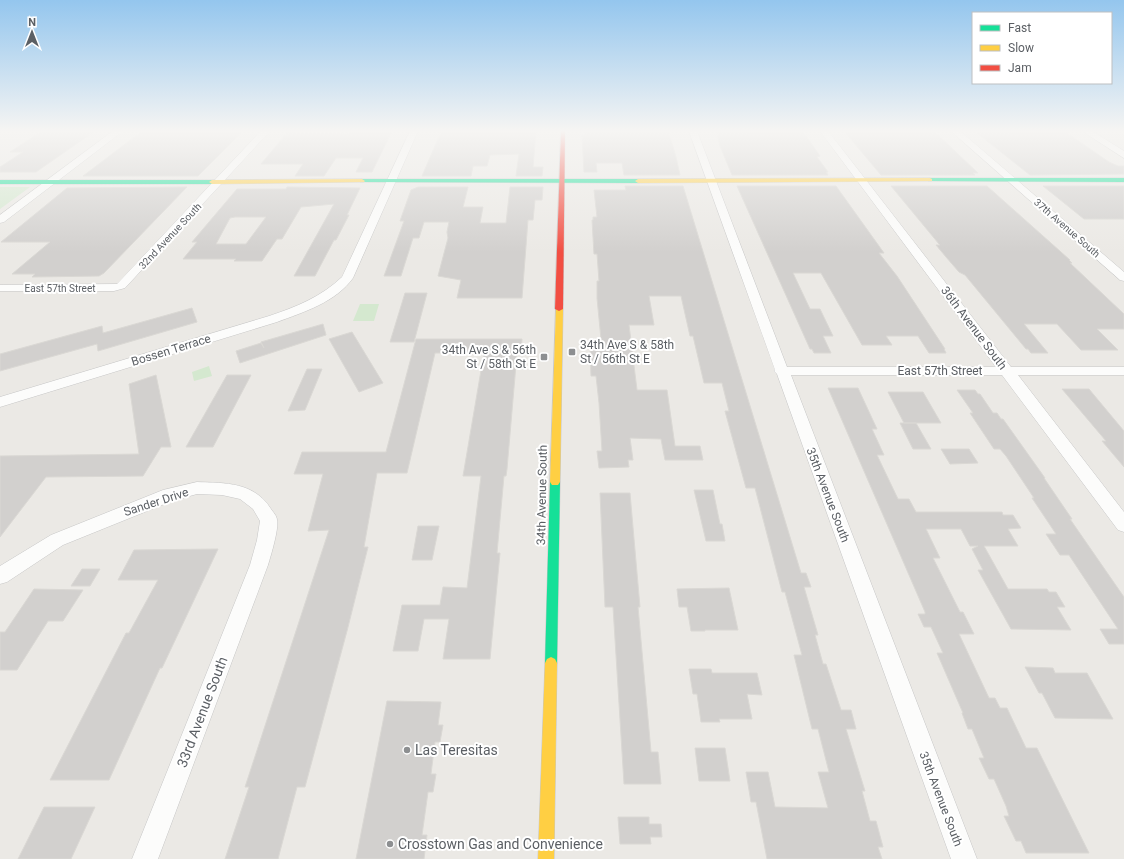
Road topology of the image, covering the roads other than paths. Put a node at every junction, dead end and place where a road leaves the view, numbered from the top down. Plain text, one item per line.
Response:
1 (65, 171) edge
2 (230, 171) edge
3 (396, 171) edge
4 (561, 171) edge
5 (708, 171) edge
6 (855, 171) edge
7 (1001, 171) edge
8 (392, 180) junction
9 (561, 180) junction
10 (711, 180) junction
11 (862, 180) junction
12 (1011, 180) junction
13 (1124, 180) edge
14 (221, 181) junction
15 (0, 182) edge
16 (51, 182) junction
17 (0, 220) edge
18 (1124, 278) edge
19 (121, 286) joint
20 (0, 288) edge
21 (781, 371) junction
22 (1006, 371) junction
23 (1124, 371) edge
24 (0, 402) edge
25 (1124, 525) edge
26 (259, 565) joint
27 (0, 576) edge
28 (145, 859) edge
29 (546, 859) edge
30 (964, 859) edge

1 - 16 street
2 - 14 street, 32nd Avenue South
3 - 8 street
4 - 9 street, 34th Avenue South
5 - 10 street, 35th Avenue South
6 - 11 street, 36th Avenue South
7 - 12 street, 37th Avenue South
8 - 9 street
8 - 14 street
8 - 24 street, Bossen Terrace
9 - 10 street
9 - 29 street, 34th Avenue South
10 - 11 street
10 - 21 street, 35th Avenue South
11 - 12 street
11 - 22 street, 36th Avenue South
12 - 13 street
12 - 18 street, 37th Avenue South
14 - 16 street
14 - 19 street, 32nd Avenue South
15 - 16 street
16 - 17 street
19 - 20 street, East 57th Street
21 - 22 street, East 57th Street
21 - 30 street, 35th Avenue South
22 - 23 street, East 57th Street
22 - 25 street, 36th Avenue South
26 - 27 street, Sander Drive
26 - 28 street, 33rd Avenue South

